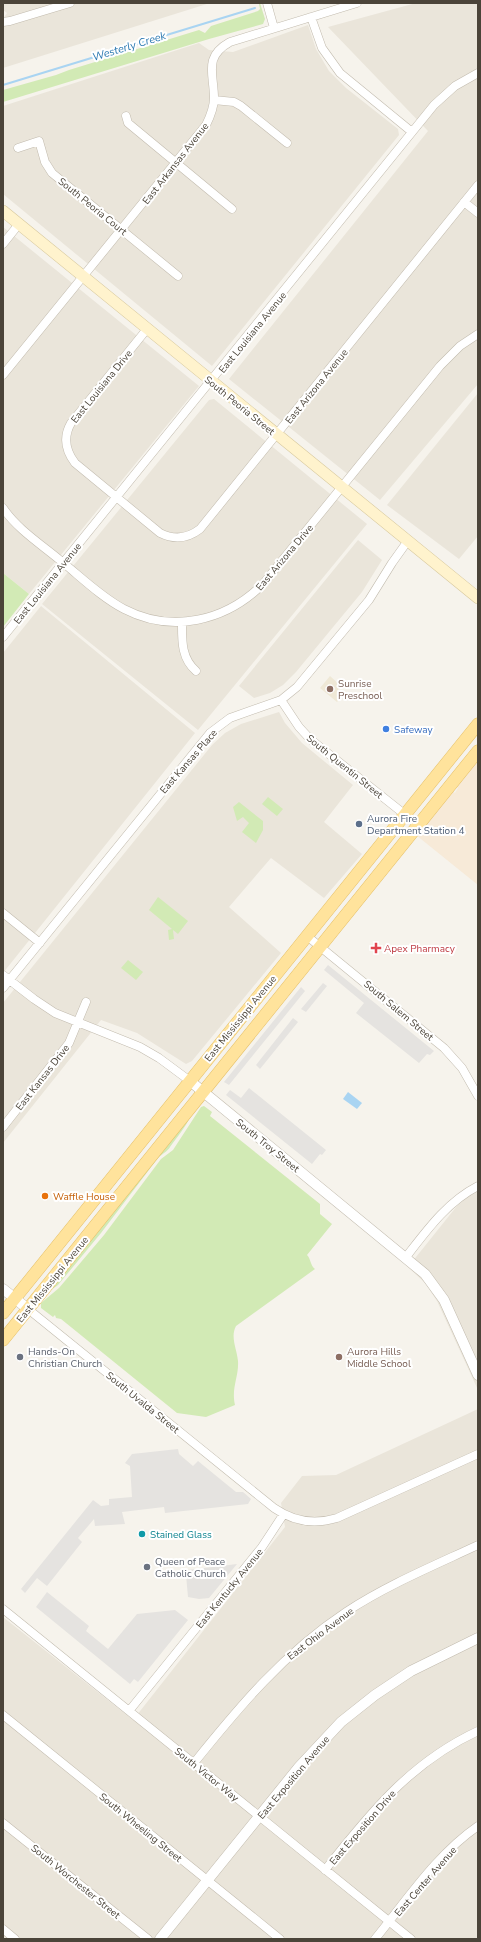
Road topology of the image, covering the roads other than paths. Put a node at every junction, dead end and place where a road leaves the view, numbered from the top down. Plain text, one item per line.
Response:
1 (70, 3) edge
2 (266, 3) edge
3 (357, 3) edge
4 (52, 6) edge
5 (312, 17) junction
6 (3, 22) edge
7 (274, 28) junction
8 (478, 73) edge
9 (214, 100) junction
10 (126, 116) dead end
11 (412, 132) junction
12 (287, 143) dead end
13 (18, 148) dead end
14 (176, 163) junction
15 (478, 185) edge
16 (464, 202) junction
17 (232, 209) dead end
18 (3, 211) edge
19 (478, 213) edge
20 (19, 224) junction
21 (121, 229) junction
22 (3, 244) edge
23 (178, 276) dead end
24 (83, 277) junction
25 (147, 329) junction
26 (478, 334) edge
27 (3, 375) edge
28 (211, 382) junction
29 (277, 435) junction
30 (342, 488) junction
31 (117, 497) junction
32 (3, 508) edge
33 (407, 542) junction
34 (63, 563) junction
35 (478, 598) edge
36 (182, 622) junction
37 (3, 637) edge
38 (196, 671) dead end
39 (281, 700) junction
40 (478, 724) edge
41 (478, 751) edge
42 (404, 815) junction
43 (418, 825) junction
44 (3, 913) edge
45 (307, 936) junction
46 (40, 943) junction
47 (320, 946) junction
48 (6, 978) edge
49 (3, 988) edge
50 (86, 1002) dead end
51 (78, 1023) junction
52 (190, 1081) junction
53 (203, 1092) junction
54 (478, 1096) edge
55 (3, 1127) edge
56 (478, 1186) edge
57 (406, 1257) junction
58 (3, 1289) edge
59 (15, 1298) junction
60 (28, 1309) junction
61 (3, 1313) edge
62 (3, 1340) edge
63 (476, 1364) edge
64 (478, 1375) edge
65 (478, 1454) edge
66 (283, 1514) junction
67 (478, 1545) edge
68 (3, 1609) edge
69 (478, 1638) edge
70 (129, 1711) junction
71 (3, 1715) edge
72 (478, 1731) edge
73 (194, 1764) junction
74 (259, 1816) junction
75 (3, 1823) edge
76 (478, 1826) edge
77 (325, 1870) junction
78 (207, 1881) junction
79 (389, 1922) junction
80 (3, 1929) edge
81 (15, 1939) edge
82 (148, 1939) edge
83 (160, 1939) edge
84 (280, 1939) edge
85 (375, 1939) edge
86 (411, 1939) edge

1 - 4 street
2 - 7 street
3 - 5 street, East Arkansas Avenue
4 - 6 street
5 - 7 street, East Arkansas Avenue
5 - 11 street
7 - 9 street, East Arkansas Avenue
8 - 11 street, East Louisiana Avenue
9 - 12 street
9 - 14 street, East Arkansas Avenue
10 - 14 street
11 - 28 street, East Louisiana Avenue
13 - 21 street, South Peoria Court
14 - 17 street
14 - 21 street, East Arkansas Avenue
15 - 16 street, East Arizona Avenue
16 - 19 street
16 - 29 street, East Arizona Avenue
18 - 20 main road, South Peoria Street
20 - 22 street
20 - 24 main road, South Peoria Street
21 - 23 street, South Peoria Court
21 - 24 street, East Arkansas Avenue
24 - 25 main road, South Peoria Street
24 - 27 street, East Arkansas Avenue
25 - 28 main road, South Peoria Street
25 - 31 street, East Louisiana Drive
26 - 30 street, East Arizona Drive
28 - 29 main road, South Peoria Street
28 - 31 street, East Louisiana Avenue
29 - 30 main road, South Peoria Street
29 - 31 street, East Arizona Avenue
30 - 33 main road, South Peoria Street
30 - 36 street, East Arizona Drive
31 - 34 street, East Louisiana Avenue
32 - 34 street, East Arizona Drive
33 - 35 main road, South Peoria Street
33 - 39 street, East Kansas Place
34 - 36 street, East Arizona Drive
34 - 37 street, East Louisiana Avenue
36 - 38 street
39 - 42 street, South Quentin Street
39 - 46 street, East Kansas Place
40 - 42 main road, East Mississippi Avenue
41 - 43 main road, East Mississippi Avenue
42 - 43 street, South Quentin Street
42 - 45 main road, East Mississippi Avenue
43 - 47 main road, East Mississippi Avenue
44 - 46 street
45 - 47 street, South Salem Street
45 - 52 main road, East Mississippi Avenue
46 - 48 street, East Kansas Place
47 - 53 main road, East Mississippi Avenue
47 - 54 street, South Salem Street
48 - 49 street, East Kansas Place
48 - 51 street, South Troy Street
50 - 51 street, East Kansas Drive
51 - 52 street, South Troy Street
51 - 55 street, East Kansas Drive
52 - 53 street, South Troy Street
52 - 59 main road, East Mississippi Avenue
53 - 57 street, South Troy Street
53 - 60 main road, East Mississippi Avenue
56 - 57 street
57 - 63 street, South Troy Street
58 - 59 street, South Uvalda Street
59 - 60 street, South Uvalda Street
59 - 61 main road, East Mississippi Avenue
60 - 62 main road, East Mississippi Avenue
60 - 66 street, South Uvalda Street
63 - 64 street, South Troy Street
65 - 66 street
66 - 70 street, East Kentucky Avenue
67 - 73 street, East Ohio Avenue
68 - 70 street, South Victor Way
69 - 74 street, East Exposition Avenue
70 - 73 street, South Victor Way
71 - 78 street, South Wheeling Street
72 - 77 street, East Exposition Drive
73 - 74 street, South Victor Way
74 - 77 street, South Victor Way
74 - 78 street, East Exposition Avenue
75 - 82 street, South Worchester Street
76 - 79 street, East Center Avenue
77 - 79 street, South Victor Way
78 - 83 street, East Exposition Avenue
78 - 84 street, South Wheeling Street
79 - 85 street, East Center Avenue
79 - 86 street, South Victor Way
80 - 81 street

